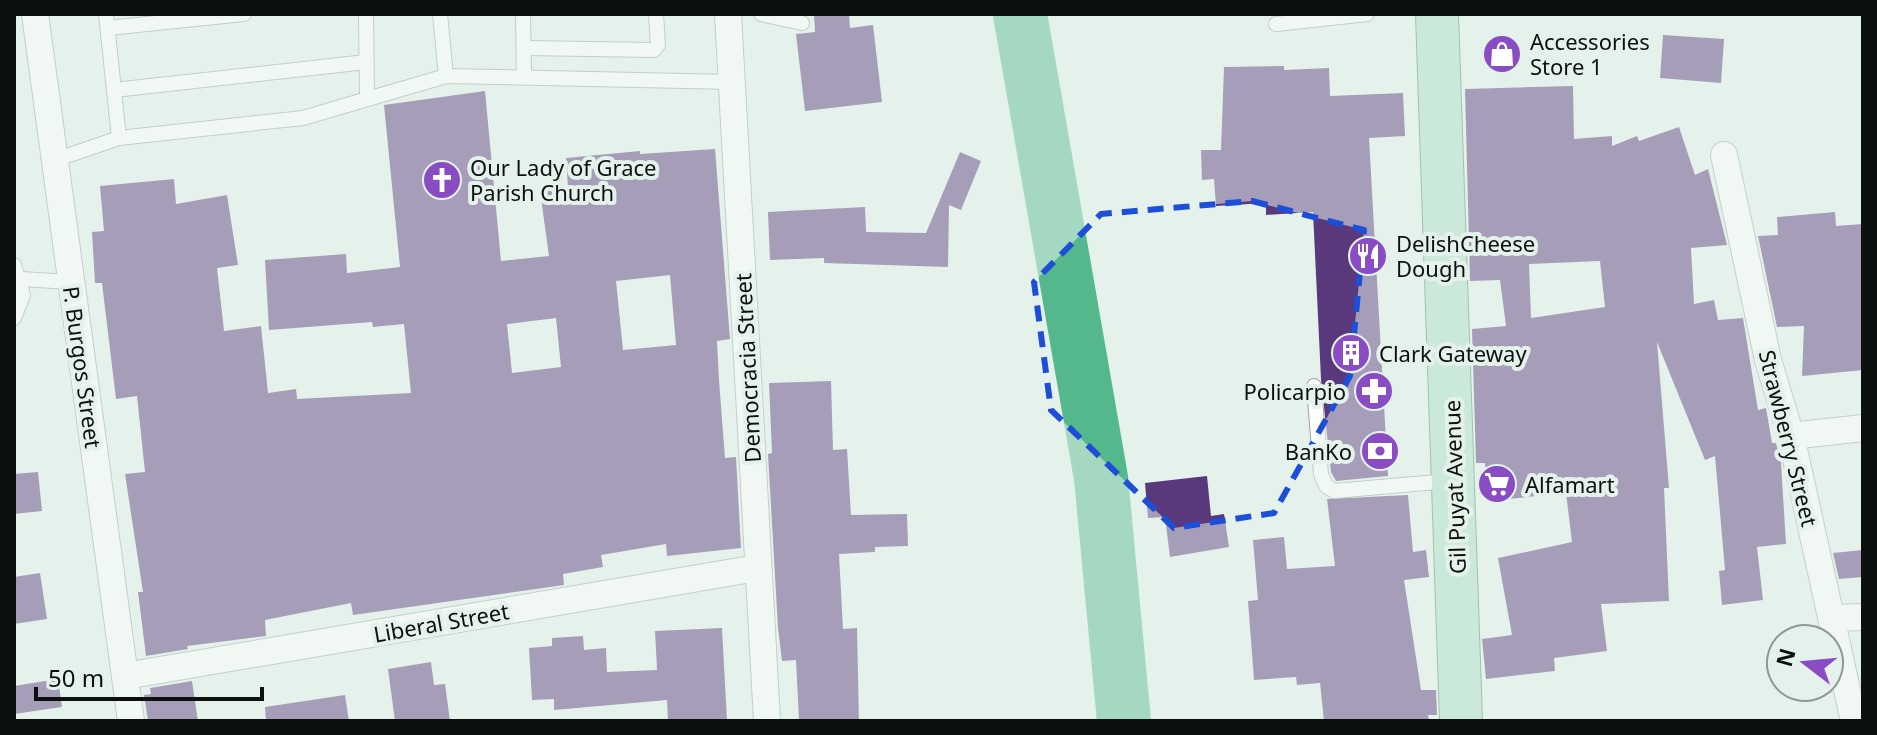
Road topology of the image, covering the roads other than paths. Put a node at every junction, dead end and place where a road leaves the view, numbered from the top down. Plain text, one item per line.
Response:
1 (35, 14) edge
2 (244, 14) edge
3 (366, 14) edge
4 (440, 14) edge
5 (523, 14) edge
6 (656, 14) edge
7 (728, 14) edge
8 (761, 14) edge
9 (1367, 14) edge
10 (1437, 14) edge
11 (107, 21) edge
12 (802, 23) dead end
13 (1276, 24) dead end
14 (524, 48) junction
15 (366, 62) junction
16 (446, 76) junction
17 (524, 77) junction
18 (732, 82) junction
19 (114, 90) junction
20 (367, 98) junction
21 (119, 138) junction
22 (1724, 155) dead end
23 (55, 160) junction
24 (14, 265) edge
25 (21, 279) junction
26 (71, 282) junction
27 (14, 318) edge
28 (1314, 386) dead end
29 (1863, 428) edge
30 (1791, 436) junction
31 (1454, 481) junction
32 (757, 568) junction
33 (1863, 617) edge
34 (1832, 618) junction
35 (125, 676) junction
36 (131, 721) edge
37 (767, 721) edge
38 (1461, 721) edge
39 (1854, 721) edge

1 - 23 street, P. Burgos Street
2 - 11 lane
3 - 15 lane
4 - 16 lane
5 - 14 lane
6 - 14 lane
7 - 18 street, Democracia Street
8 - 12 lane
9 - 13 lane
10 - 31 main road, Gil Puyat Avenue
11 - 19 lane
14 - 17 lane
15 - 19 lane
15 - 20 lane
16 - 17 lane
16 - 20 lane
17 - 18 lane
18 - 32 street, Democracia Street
19 - 21 lane
20 - 21 lane
21 - 23 lane
22 - 30 street, Strawberry Street
23 - 26 street, P. Burgos Street
24 - 25 lane
25 - 26 lane
25 - 27 lane
26 - 35 street, P. Burgos Street
28 - 31 lane
29 - 30 street
30 - 34 street, Strawberry Street
31 - 38 main road, Gil Puyat Avenue
32 - 35 street, Liberal Street
32 - 37 street, Democracia Street
33 - 34 street
34 - 39 street, Strawberry Street
35 - 36 street, P. Burgos Street

